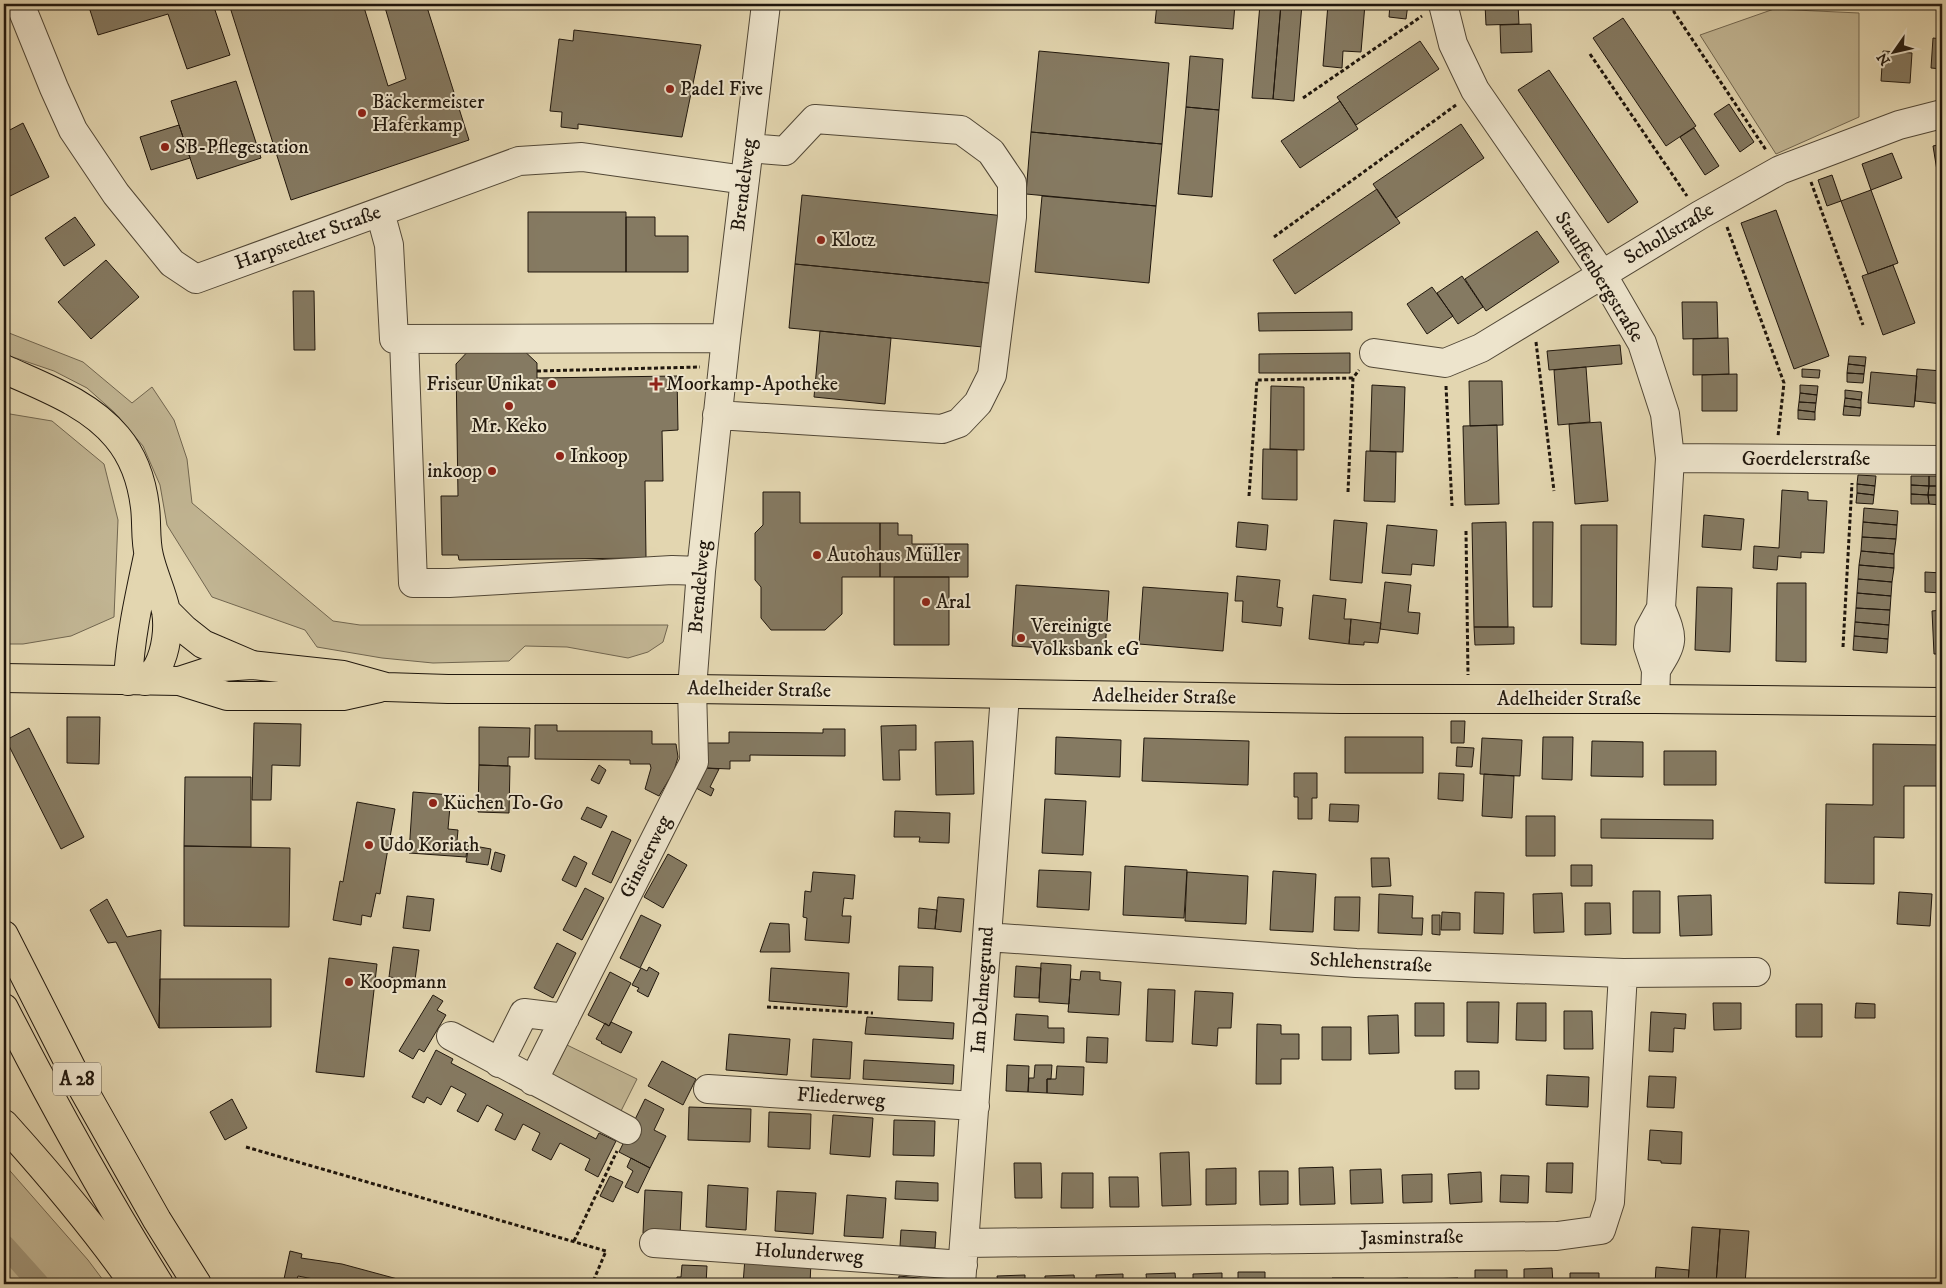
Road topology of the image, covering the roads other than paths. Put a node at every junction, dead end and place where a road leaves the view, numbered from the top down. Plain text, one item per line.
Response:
1 (20, 4) edge
2 (766, 4) edge
3 (1434, 9) edge
4 (1942, 114) edge
5 (748, 148) junction
6 (745, 180) junction
7 (380, 212) junction
8 (1595, 264) junction
9 (726, 338) junction
10 (404, 339) junction
11 (1374, 353) road end
12 (4, 369) edge
13 (45, 388) junction
14 (4, 391) edge
15 (718, 415) junction
16 (1670, 458) junction
17 (1942, 460) edge
18 (148, 555) junction
19 (701, 571) junction
20 (166, 611) junction
21 (252, 665) junction
22 (4, 678) edge
23 (137, 681) junction
24 (179, 681) junction
25 (343, 685) junction
26 (692, 688) junction
27 (1005, 695) junction
28 (1656, 699) junction
29 (1942, 702) edge
30 (4, 935) edge
31 (987, 937) junction
32 (1756, 972) dead end
33 (1623, 973) junction
34 (4, 1008) edge
35 (565, 1018) junction
36 (451, 1036) dead end
37 (499, 1063) junction
38 (533, 1081) junction
39 (708, 1089) dead end
40 (975, 1106) junction
41 (4, 1124) edge
42 (627, 1130) road end
43 (654, 1243) dead end
44 (963, 1264) edge
45 (134, 1284) edge
46 (159, 1284) edge
47 (197, 1284) edge

1 - 7 street, Harpstedter Straße
2 - 5 street, Brendelweg
3 - 8 street, Stauffenbergstraße
4 - 8 street, Schollstraße
5 - 6 street, Brendelweg
5 - 15 street
6 - 7 street, Harpstedter Straße
6 - 9 street, Brendelweg
7 - 10 street
8 - 11 street, Schollstraße
8 - 16 street, Stauffenbergstraße
9 - 10 street
9 - 15 street, Brendelweg
10 - 19 street
12 - 13 main road
13 - 14 main road
13 - 18 main road
15 - 19 street, Brendelweg
16 - 17 street, Goerdelerstraße
16 - 28 street, Stauffenbergstraße
18 - 20 main road
18 - 23 main road
19 - 26 street, Brendelweg
20 - 21 main road
20 - 23 main road
21 - 24 main road, Adelheider Straße
21 - 25 main road, Adelheider Straße
22 - 23 main road, Adelheider Straße
23 - 24 main road, Adelheider Straße
24 - 25 main road, Adelheider Straße
25 - 26 main road, Adelheider Straße
26 - 27 main road, Adelheider Straße
26 - 35 street, Ginsterweg
27 - 28 main road, Adelheider Straße
27 - 31 street, Im Delmegrund
28 - 29 main road, Adelheider Straße
30 - 47 main road, A 28
31 - 33 street, Schlehenstraße
31 - 40 street, Im Delmegrund
32 - 33 street, Schlehenstraße
33 - 44 street, Jasminstraße
34 - 46 main road, A 28
35 - 37 street
35 - 38 street, Ginsterweg
36 - 37 street
37 - 38 street
38 - 42 street
39 - 40 street, Fliederweg
40 - 44 street, Im Delmegrund
41 - 45 main road
43 - 44 street, Holunderweg

